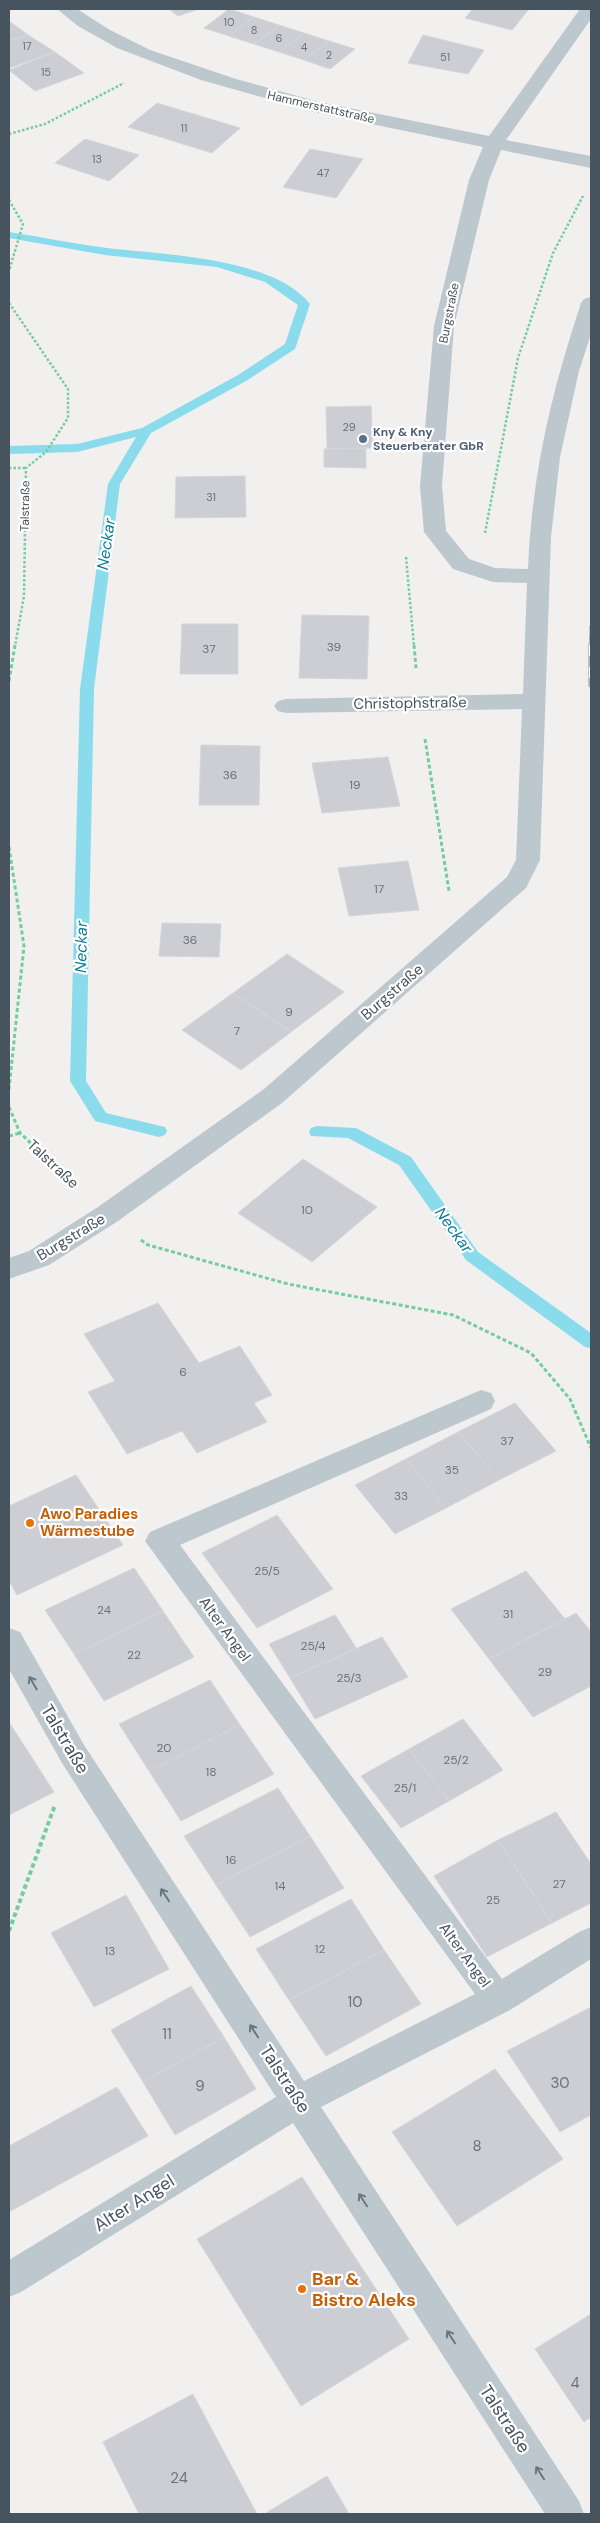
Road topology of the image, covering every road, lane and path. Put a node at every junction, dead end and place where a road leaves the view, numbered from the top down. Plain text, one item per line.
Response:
1 (66, 9) edge
2 (590, 9) edge
3 (160, 62) junction
4 (9, 134) edge
5 (494, 143) junction
6 (591, 162) edge
7 (587, 188) dead end
8 (9, 200) edge
9 (9, 271) edge
10 (9, 303) edge
11 (591, 303) edge
12 (9, 468) edge
13 (26, 468) junction
14 (461, 564) junction
15 (538, 576) junction
16 (9, 681) edge
17 (534, 701) junction
18 (286, 706) dead end
19 (9, 848) edge
20 (9, 1089) edge
21 (9, 1107) edge
22 (20, 1132) junction
23 (9, 1136) edge
24 (108, 1214) junction
25 (9, 1269) edge
26 (481, 1401) dead end
27 (591, 1448) edge
28 (9, 1641) edge
29 (73, 1754) junction
30 (9, 1931) edge
31 (591, 1942) edge
32 (498, 1999) junction
33 (299, 2101) junction
34 (10, 2276) edge
35 (566, 2514) edge

1 - 3 street, Hammerstattstraße
2 - 5 street, Burgstraße
3 - 4 path
3 - 5 street, Hammerstattstraße
5 - 6 street, Hammerstattstraße
5 - 14 street, Burgstraße
7 - 14 path
8 - 9 path
10 - 13 path, Talstraße
11 - 15 street, Burgstraße
12 - 13 path
13 - 16 path, Talstraße
14 - 15 street
15 - 17 street, Burgstraße
17 - 18 street, Christophstraße
17 - 24 street, Burgstraße
19 - 20 path
21 - 22 path, Talstraße
22 - 23 path
22 - 24 path, Talstraße
24 - 25 street, Burgstraße
24 - 27 path, Talstraße
26 - 32 street, Alter Angel
29 -> 28 street, Talstraße
29 - 30 path
33 -> 29 street, Talstraße
31 - 32 street, Alter Angel
32 - 33 street, Alter Angel
33 - 34 street, Alter Angel
35 -> 33 street, Talstraße

